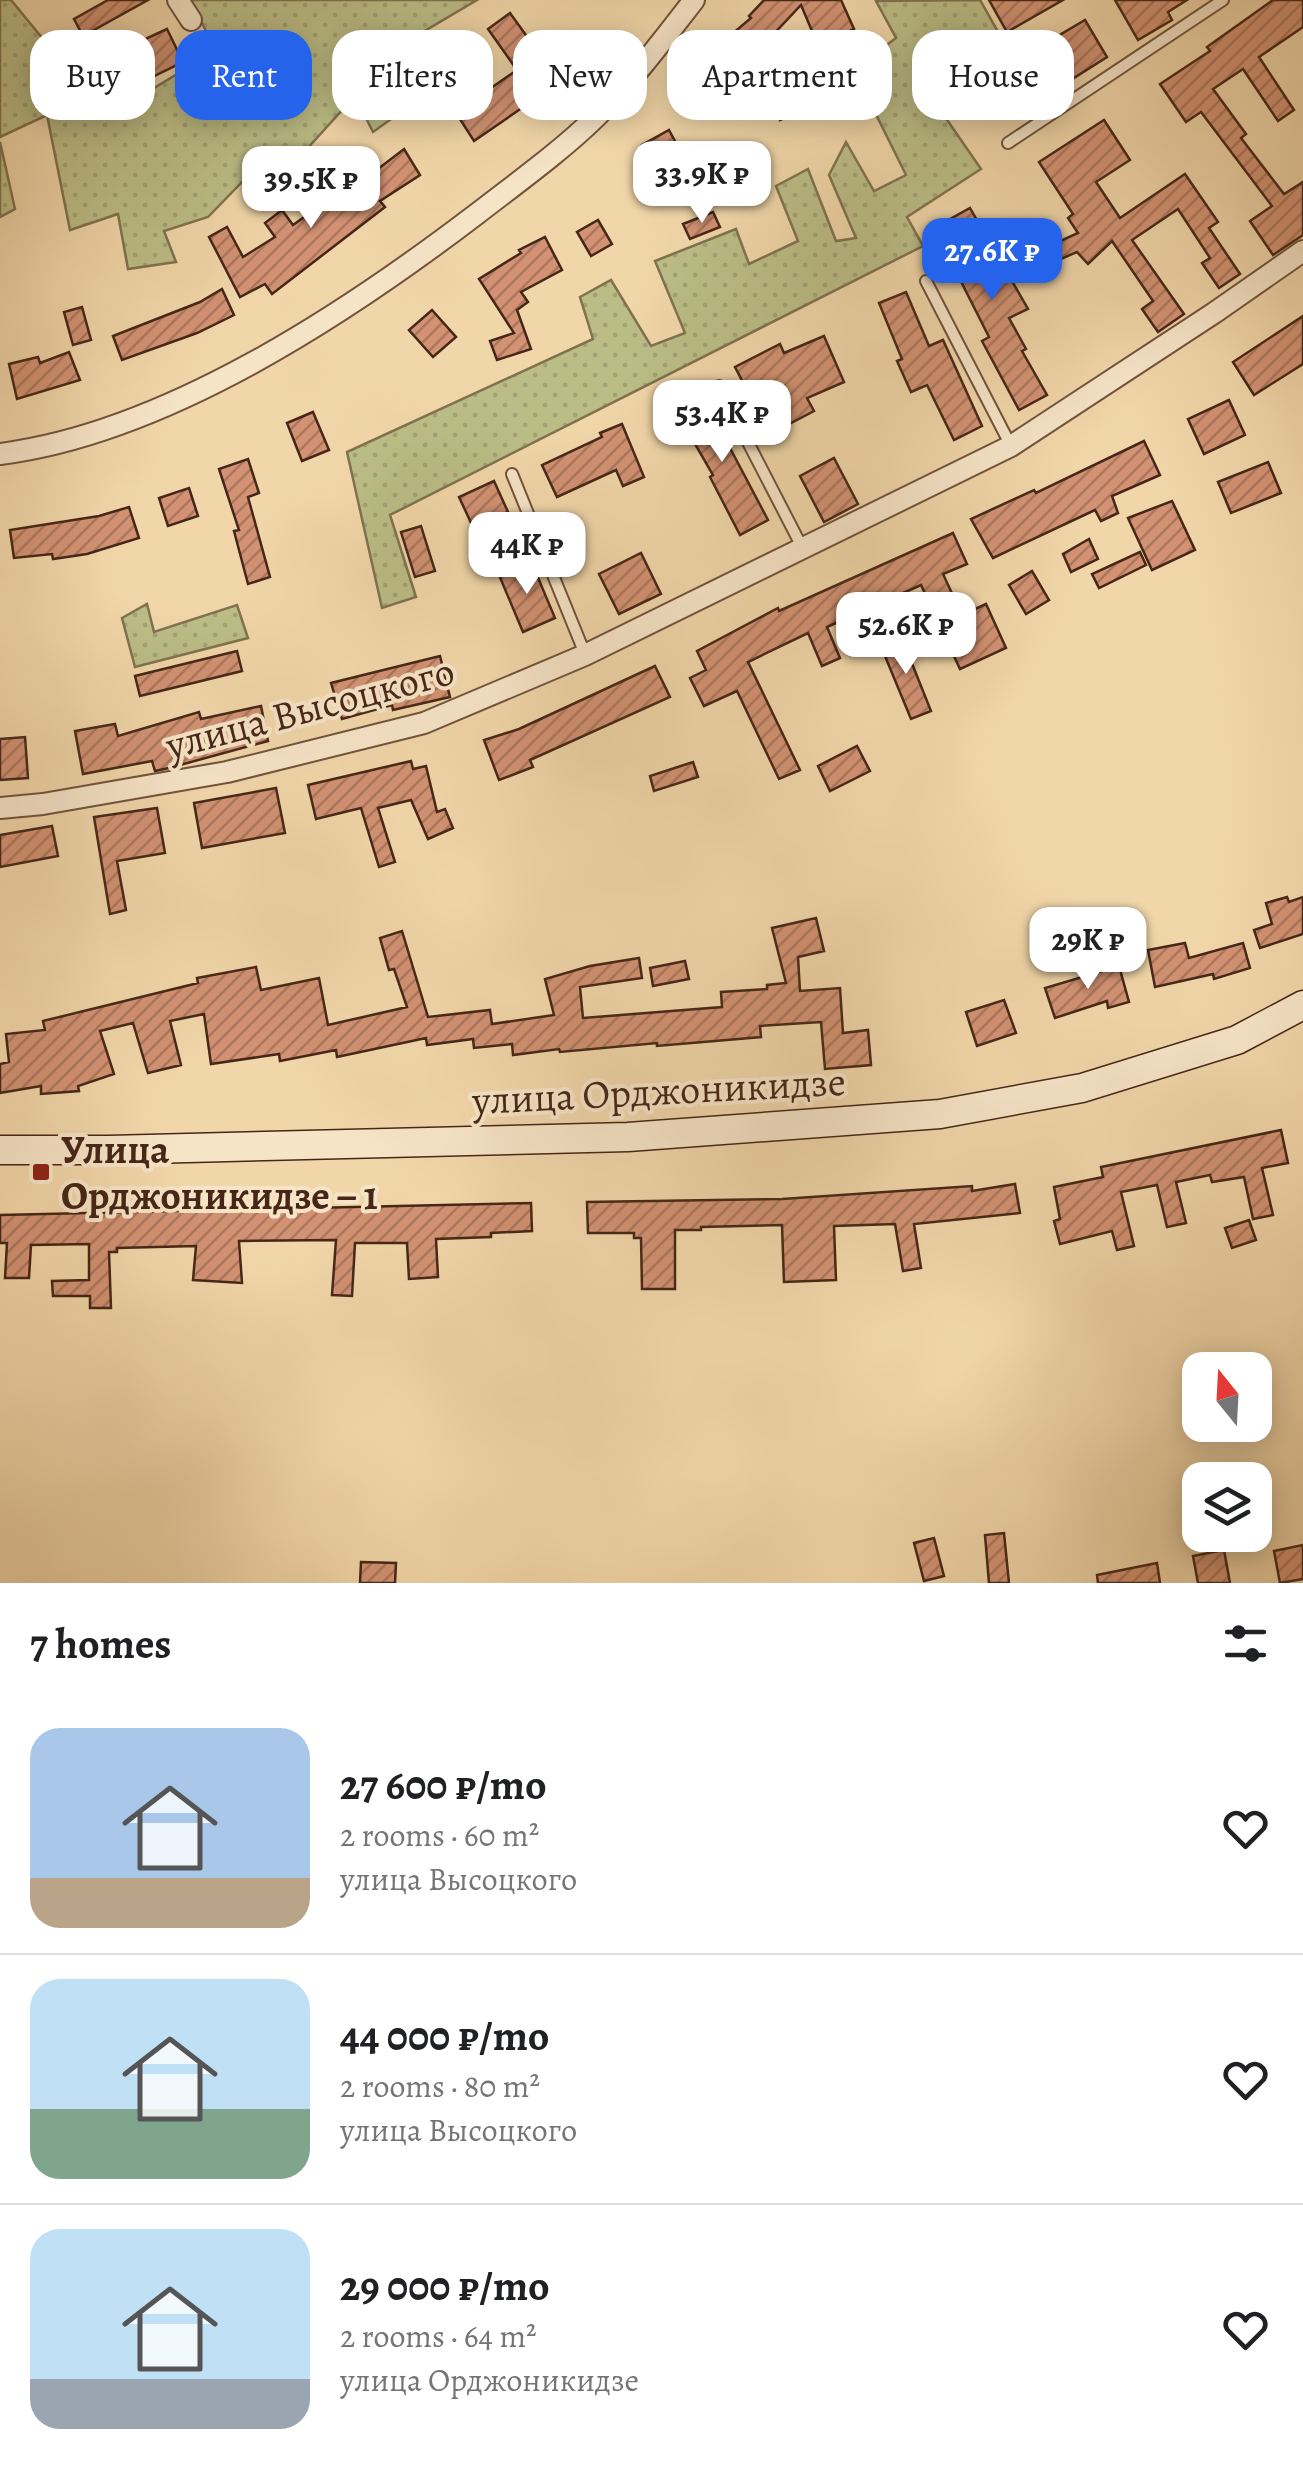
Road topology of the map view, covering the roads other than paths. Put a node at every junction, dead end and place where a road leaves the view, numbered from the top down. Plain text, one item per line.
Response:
1 (178, 0) edge
2 (694, 0) edge
3 (1224, 0) edge
4 (192, 20) dead end
5 (1008, 143) dead end
6 (1303, 251) edge
7 (926, 281) dead end
8 (720, 386) dead end
9 (1011, 446) junction
10 (0, 454) edge
11 (512, 474) dead end
12 (802, 548) junction
13 (586, 655) junction
14 (0, 808) edge
15 (1303, 1005) edge
16 (0, 1150) edge

1 - 4 street
2 - 10 street
3 - 5 lane
6 - 9 street, улица Высоцкого
7 - 9 lane
8 - 12 lane
9 - 12 street, улица Высоцкого
11 - 13 lane
12 - 13 street, улица Высоцкого
13 - 14 street, улица Высоцкого
15 - 16 main road, улица Орджоникидзе

